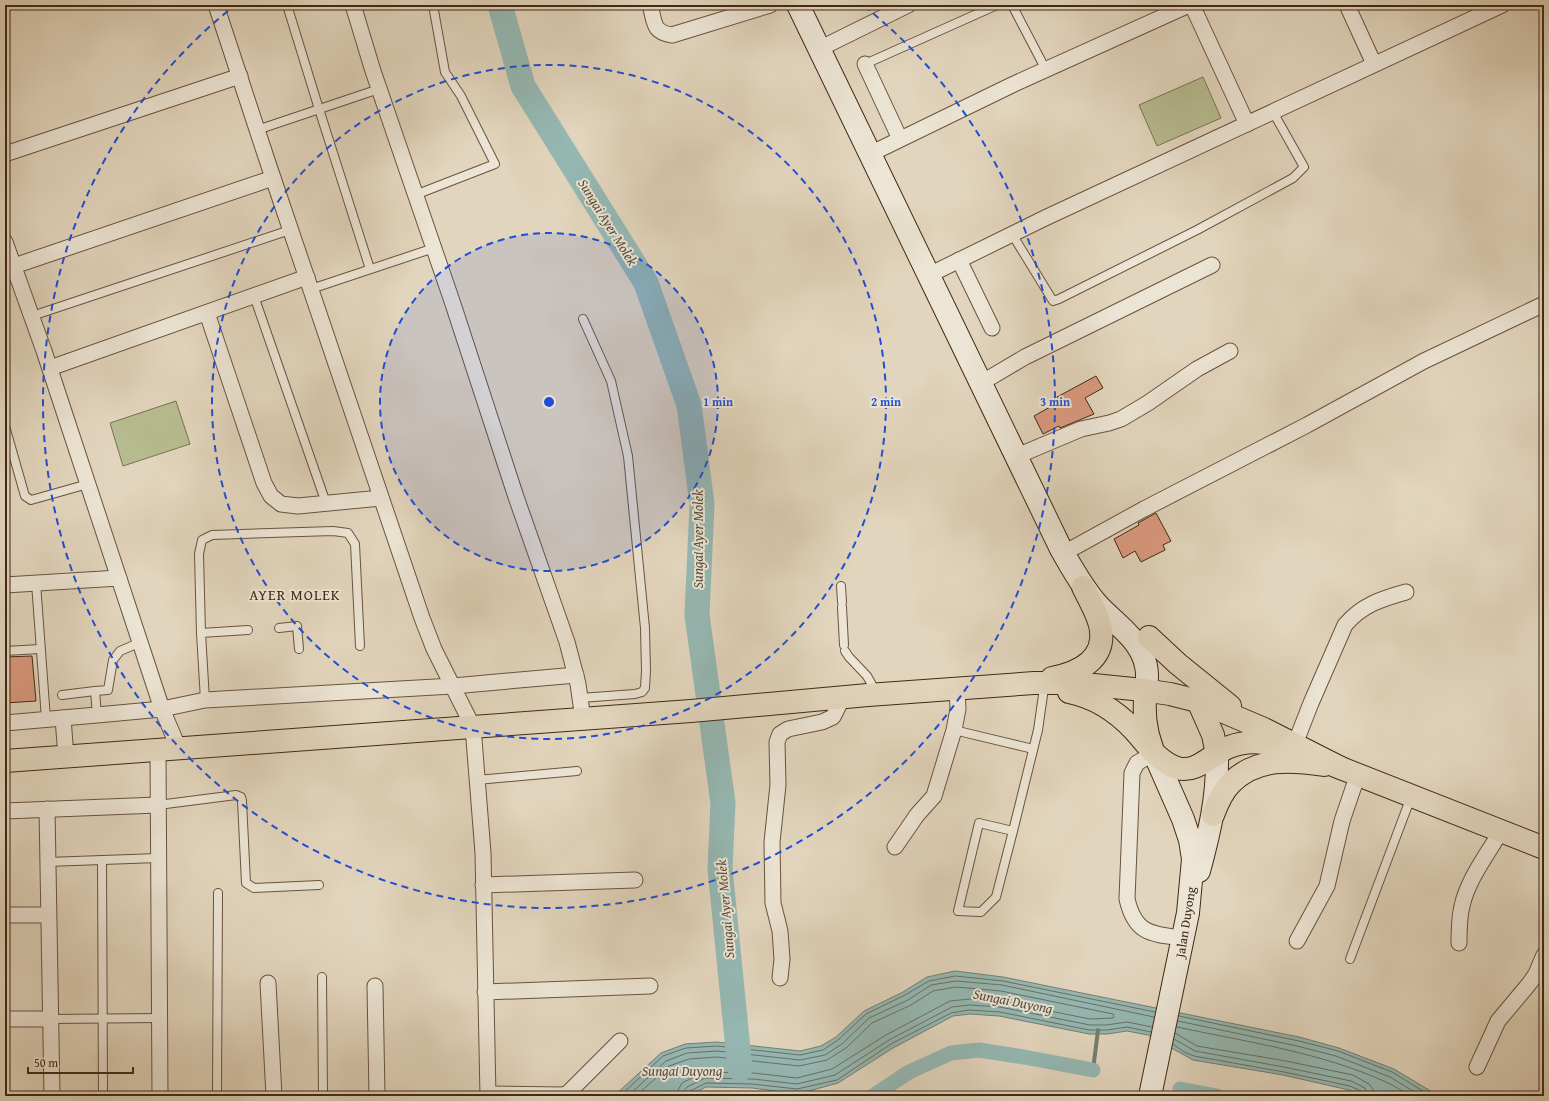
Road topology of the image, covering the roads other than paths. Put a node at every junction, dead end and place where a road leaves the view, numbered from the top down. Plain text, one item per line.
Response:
1 (216, 5) edge
2 (287, 5) edge
3 (353, 5) edge
4 (433, 5) edge
5 (650, 5) edge
6 (770, 5) edge
7 (798, 5) edge
8 (908, 5) edge
9 (997, 5) edge
10 (1012, 5) edge
11 (1191, 5) edge
12 (1347, 5) edge
13 (1502, 5) edge
14 (819, 49) junction
15 (865, 64) joint
16 (1374, 64) junction
17 (1046, 70) junction
18 (240, 76) junction
19 (379, 89) junction
20 (319, 109) junction
21 (1273, 112) junction
22 (1247, 124) junction
23 (257, 130) junction
24 (900, 139) junction
25 (5, 154) edge
26 (870, 154) junction
27 (273, 178) junction
28 (416, 196) junction
29 (290, 230) junction
30 (1012, 234) junction
31 (5, 242) edge
32 (434, 248) junction
33 (959, 260) junction
34 (1212, 265) dead end
35 (14, 266) junction
36 (370, 269) junction
37 (929, 275) junction
38 (309, 283) junction
39 (254, 296) junction
40 (1544, 304) edge
41 (207, 313) junction
42 (32, 316) junction
43 (583, 319) dead end
44 (992, 328) dead end
45 (1230, 351) dead end
46 (50, 368) junction
47 (981, 383) junction
48 (5, 426) edge
49 (1017, 456) junction
50 (88, 484) junction
51 (381, 498) junction
52 (326, 503) junction
53 (1066, 558) junction
54 (119, 578) junction
55 (36, 583) junction
56 (5, 585) edge
57 (841, 586) dead end
58 (1083, 587) junction
59 (1406, 592) dead end
60 (279, 628) dead end
61 (248, 630) dead end
62 (201, 633) junction
63 (1149, 637) junction
64 (141, 642) junction
65 (360, 646) dead end
66 (40, 649) junction
67 (299, 649) dead end
68 (5, 651) edge
69 (576, 675) junction
70 (1039, 685) junction
71 (453, 686) junction
72 (957, 688) junction
73 (95, 691) junction
74 (1146, 691) junction
75 (878, 694) junction
76 (62, 695) dead end
77 (843, 697) junction
78 (580, 698) junction
79 (206, 700) junction
80 (1198, 701) junction
81 (162, 709) junction
82 (97, 716) junction
83 (63, 718) junction
84 (46, 719) junction
85 (582, 719) junction
86 (5, 722) edge
87 (473, 727) junction
88 (1264, 729) junction
89 (954, 730) junction
90 (1295, 744) junction
91 (1033, 749) junction
92 (168, 750) junction
93 (1154, 753) junction
94 (1217, 754) junction
95 (66, 757) junction
96 (5, 761) edge
97 (577, 771) dead end
98 (1350, 771) junction
99 (477, 780) junction
100 (1411, 795) junction
101 (158, 805) junction
102 (47, 809) junction
103 (5, 811) edge
104 (1213, 815) junction
105 (1013, 831) junction
106 (1501, 831) junction
107 (895, 847) dead end
108 (1544, 848) edge
109 (158, 858) junction
110 (102, 860) junction
111 (47, 862) junction
112 (635, 880) dead end
113 (483, 885) junction
114 (319, 886) dead end
115 (218, 893) dead end
116 (1188, 913) junction
117 (5, 915) edge
118 (48, 915) junction
119 (1183, 938) junction
120 (1297, 941) dead end
121 (1459, 943) dead end
122 (1544, 955) edge
123 (1350, 959) dead end
124 (322, 977) dead end
125 (780, 978) dead end
126 (268, 983) dead end
127 (375, 986) dead end
128 (650, 986) dead end
129 (485, 992) junction
130 (102, 1018) junction
131 (160, 1018) junction
132 (5, 1019) edge
133 (50, 1019) junction
134 (620, 1041) dead end
135 (1476, 1067) dead end
136 (488, 1095) edge
137 (52, 1096) edge
138 (102, 1096) edge
139 (160, 1096) edge
140 (217, 1096) edge
141 (274, 1096) edge
142 (323, 1096) edge
143 (377, 1096) edge
144 (1150, 1096) edge

1 - 18 street
2 - 20 lane
3 - 19 street
4 - 28 lane
5 - 6 street
7 - 14 main road
8 - 14 street
9 - 15 lane
10 - 17 lane
11 - 17 street
11 - 22 street
12 - 16 street
13 - 16 street
14 - 26 main road
15 - 24 street
16 - 21 street
17 - 24 street
18 - 23 street
18 - 25 street
19 - 20 lane
19 - 28 street
20 - 23 lane
20 - 36 lane
21 - 22 street
21 - 30 lane
22 - 30 street
23 - 27 street
24 - 26 street
26 - 37 main road
27 - 29 street
27 - 35 street
28 - 32 street
29 - 38 street
29 - 42 lane
30 - 33 street
31 - 35 street
32 - 36 lane
32 - 69 street
33 - 37 street
33 - 44 street
34 - 47 street
35 - 42 street
36 - 38 lane
37 - 47 main road
38 - 39 street
38 - 51 street
39 - 41 street
39 - 52 lane
40 - 53 street
41 - 46 street
41 - 52 street
42 - 46 street
43 - 78 lane
45 - 49 street
46 - 50 street
47 - 49 main road
48 - 50 lane
49 - 53 main road
50 - 54 street
51 - 52 street
51 - 71 street
53 - 58 main road
53 - 63 main road
54 - 55 street
54 - 64 street
55 - 56 street
55 - 66 lane
57 - 75 lane
58 - 70 main road
58 - 74 main road
59 - 90 street
60 - 67 lane
61 - 62 lane
62 - 65 lane
62 - 79 lane
63 - 80 main road
63 - 88 main road
64 - 73 lane
64 - 81 street
66 - 68 lane
66 - 84 lane
69 - 71 street
69 - 78 street
70 - 72 main road
70 - 74 main road
70 - 91 lane
70 - 93 main road
71 - 79 street
71 - 87 street
72 - 75 main road
72 - 89 street
73 - 76 lane
73 - 82 lane
74 - 80 main road
74 - 93 main road
75 - 77 main road
77 - 85 main road
77 - 125 street
78 - 85 street
79 - 81 street
80 - 88 main road
80 - 94 main road
81 - 82 street
81 - 92 street
82 - 83 street
83 - 84 street
83 - 95 street
84 - 86 street
85 - 87 main road
87 - 92 main road
87 - 99 street
88 - 90 main road
89 - 91 lane
89 - 107 street
90 - 98 main road
91 - 105 lane
92 - 95 main road
92 - 101 street
93 - 94 main road
93 - 116 main road, Jalan Duyong
93 - 119 street
94 - 98 main road
94 - 104 main road
95 - 96 main road
97 - 99 lane
98 - 100 main road
98 - 104 main road
98 - 120 street
99 - 113 street
100 - 106 main road
100 - 123 lane
101 - 102 street
101 - 109 street
101 - 114 lane
102 - 103 street
102 - 111 street
104 - 116 main road
105 - 105 lane
106 - 108 main road
106 - 121 street
109 - 110 lane
109 - 131 street
110 - 111 lane
110 - 130 lane
111 - 118 street
112 - 113 street
113 - 129 street
115 - 140 lane
116 - 119 main road, Jalan Duyong
117 - 118 street
118 - 133 street
119 - 144 main road, Jalan Duyong
122 - 135 street
124 - 142 lane
126 - 141 street
127 - 143 street
128 - 129 street
129 - 136 street
130 - 131 lane
130 - 133 lane
130 - 138 lane
131 - 139 street
132 - 133 street
133 - 137 street
134 - 136 street

